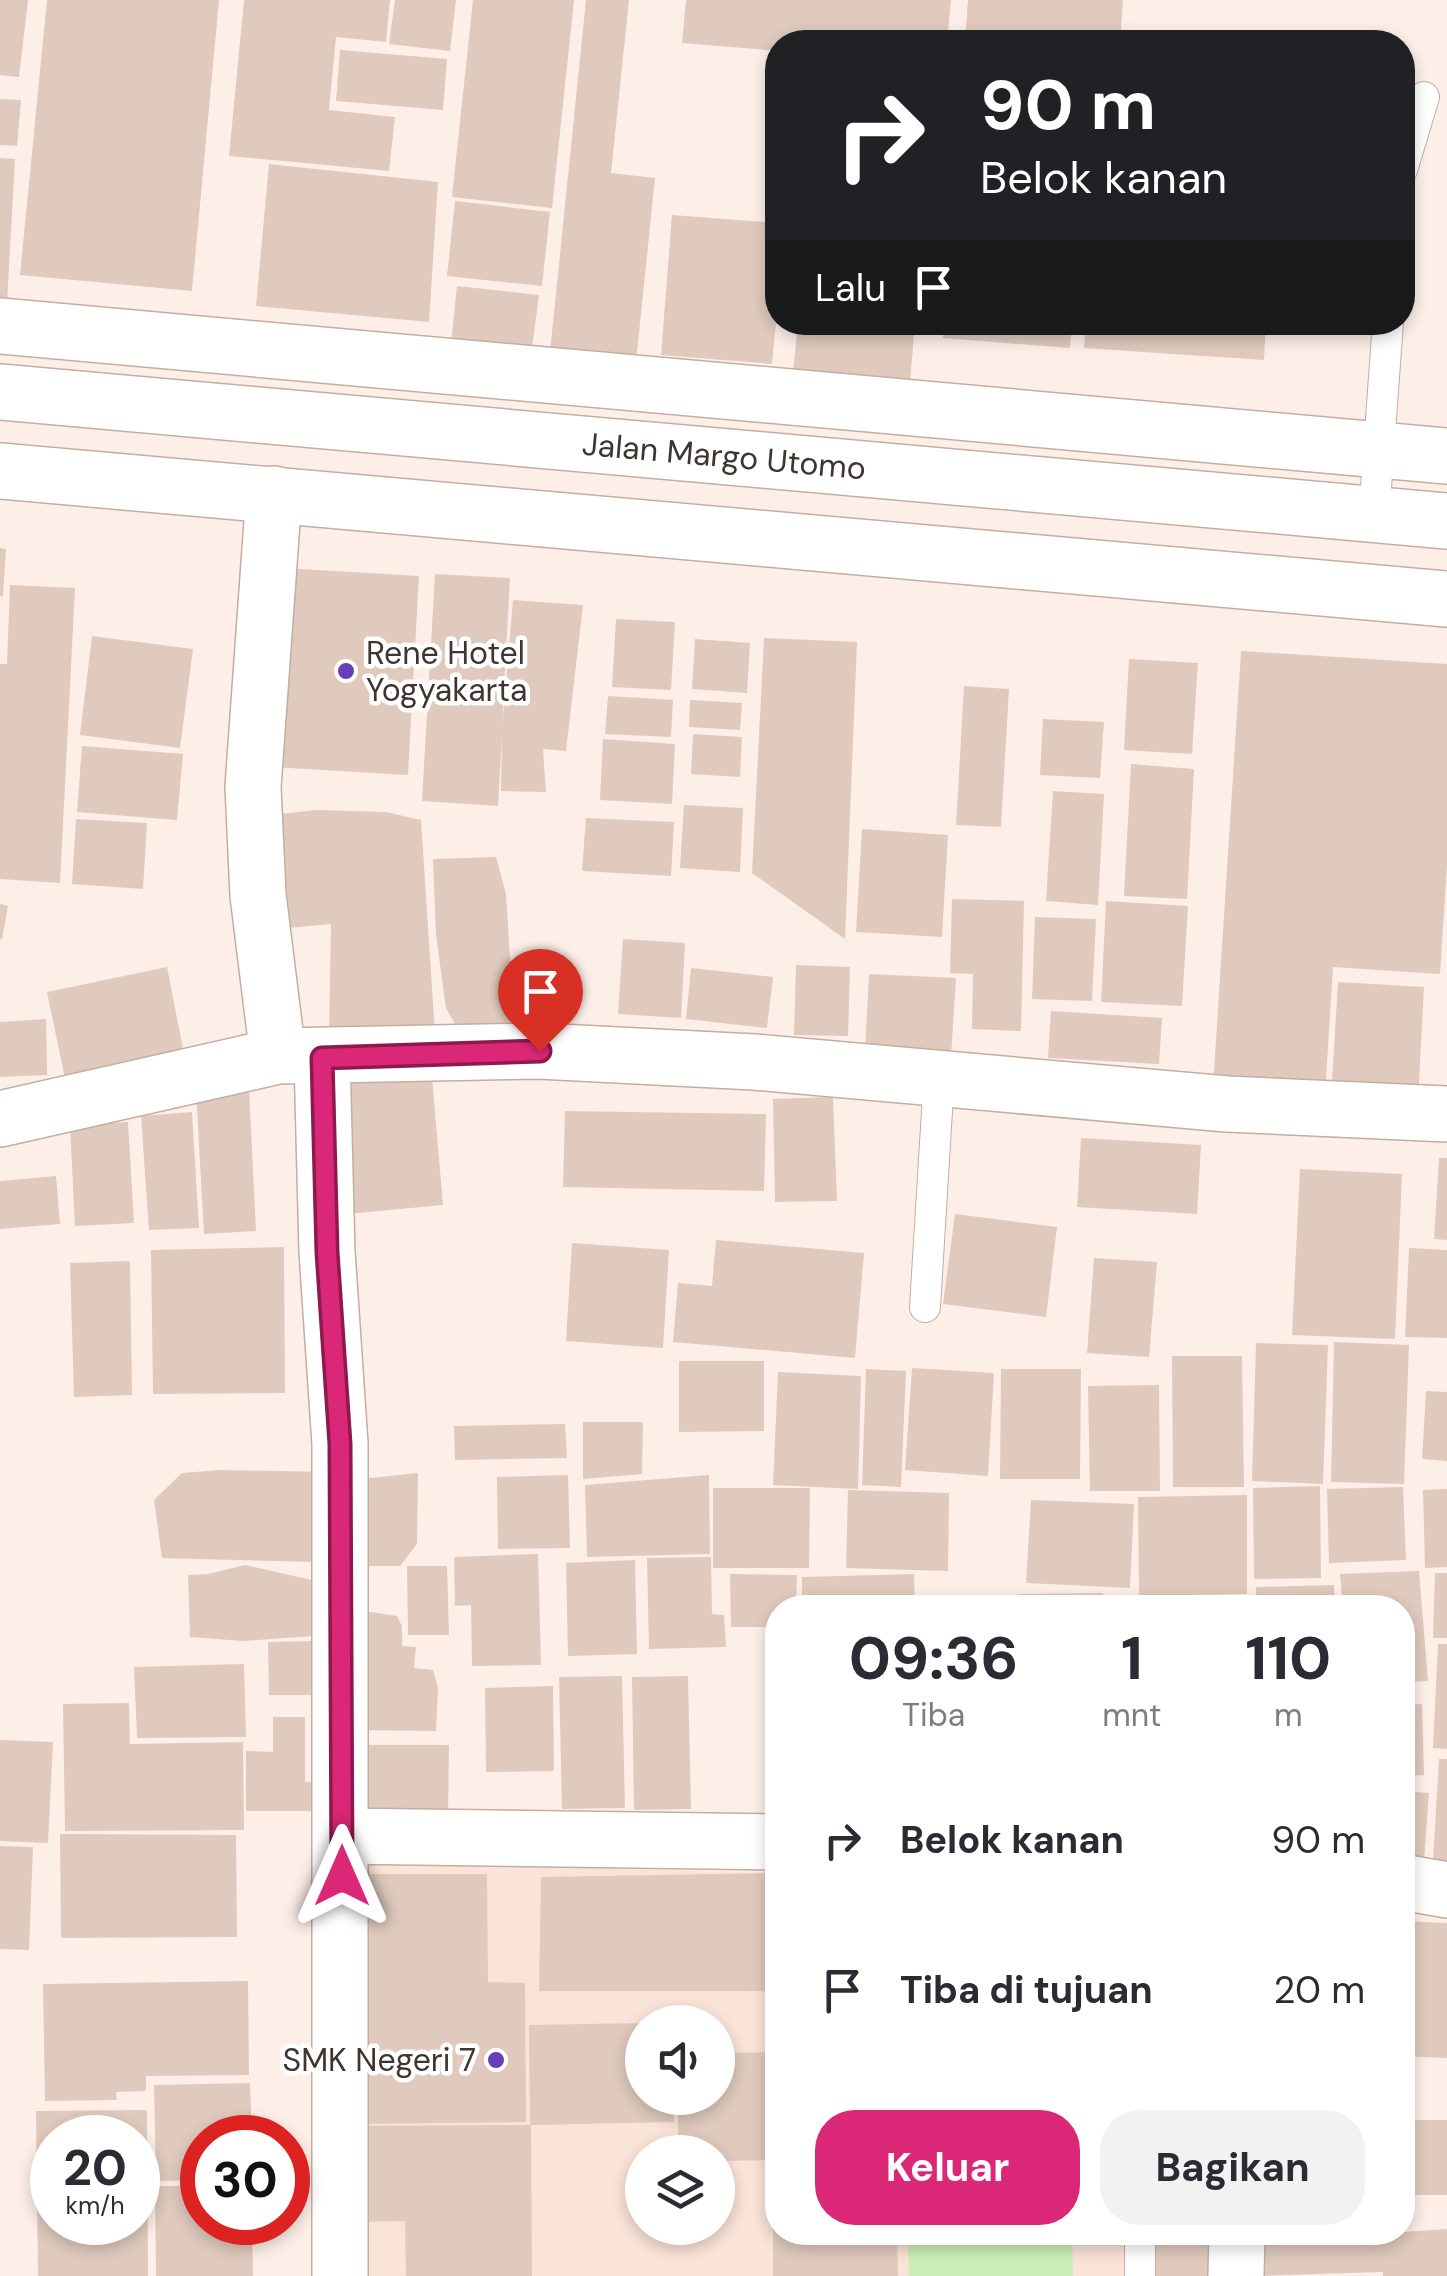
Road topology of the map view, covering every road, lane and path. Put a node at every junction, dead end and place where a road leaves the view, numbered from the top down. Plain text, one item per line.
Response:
1 (1424, 97) dead end
2 (1415, 127) edge
3 (0, 326) edge
4 (1387, 335) edge
5 (0, 392) edge
6 (140, 404) junction
7 (448, 432) junction
8 (1378, 450) junction
9 (1447, 456) edge
10 (751, 459) junction
11 (0, 471) edge
12 (132, 482) junction
13 (1060, 486) junction
14 (274, 494) junction
15 (443, 510) junction
16 (1374, 514) junction
17 (1447, 521) edge
18 (746, 536) junction
19 (1054, 564) junction
20 (1367, 592) junction
21 (1447, 598) edge
22 (300, 1057) junction
23 (939, 1078) junction
24 (1447, 1114) edge
25 (0, 1119) edge
26 (925, 1306) dead end
27 (342, 1836) junction
28 (765, 1842) edge
29 (1415, 1884) edge
30 (1447, 1890) edge
31 (1140, 2245) edge
32 (1237, 2245) edge
33 (340, 2276) edge
34 (1140, 2276) edge
35 (1236, 2276) edge

1 - 2 lane
3 - 8 street
4 - 8 lane
5 - 6 street, Jalan Margo Utomo
6 - 7 street, Jalan Margo Utomo
6 - 12 street
7 - 10 street, Jalan Margo Utomo
7 - 15 street
8 - 9 street
8 - 16 lane
10 - 13 street, Jalan Margo Utomo
10 - 18 street
11 - 12 street
12 - 14 street
13 - 16 street, Jalan Margo Utomo
13 - 19 street
14 - 15 street
14 - 22 street
15 - 18 street
16 - 17 street, Jalan Margo Utomo
16 - 20 street
18 - 19 street
19 - 20 street
20 - 21 street
22 - 23 street
22 - 25 street
22 - 27 street
23 - 24 street
23 - 26 lane
27 - 28 street
27 - 33 street
29 - 30 street
31 - 34 lane
32 - 35 street

